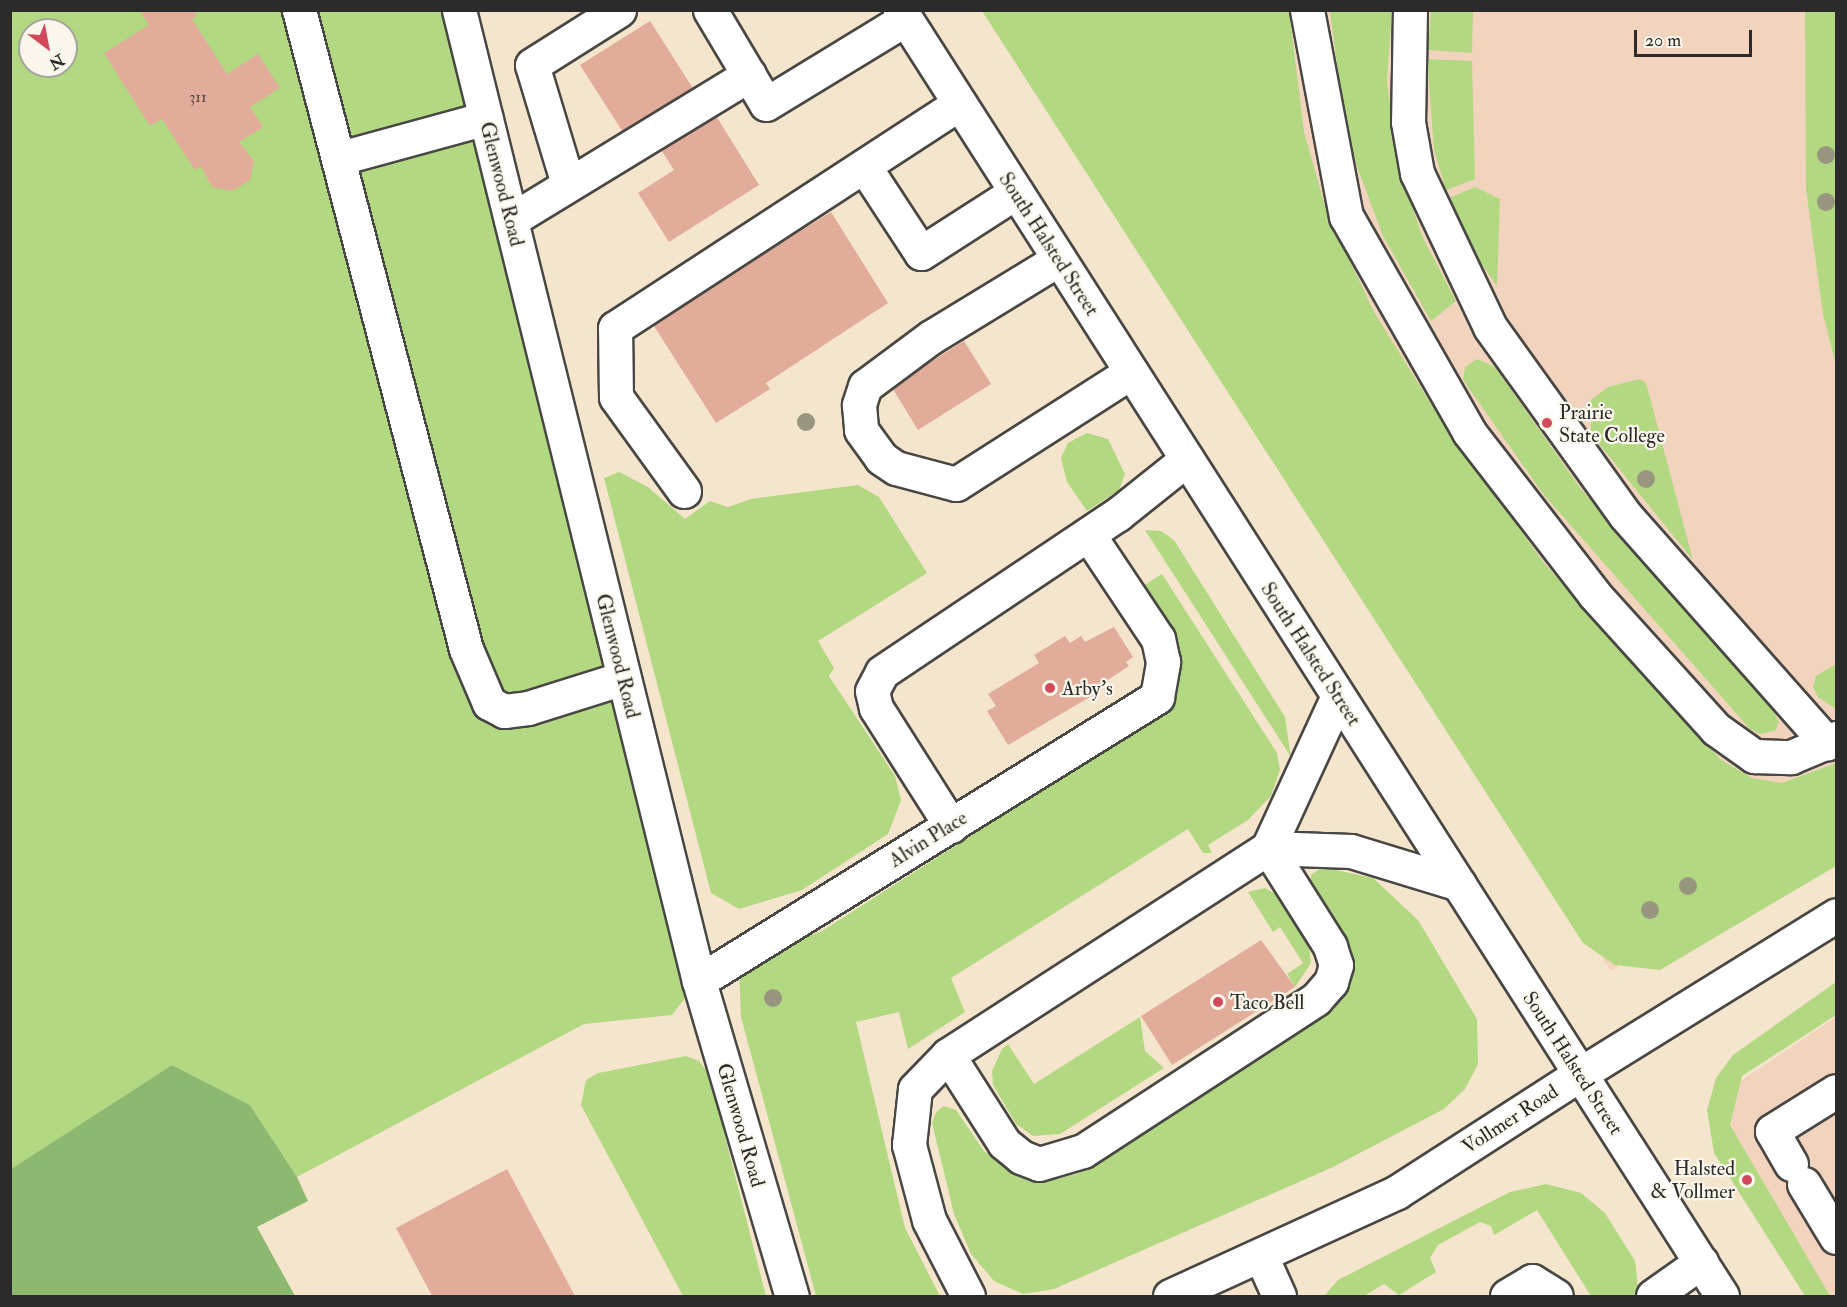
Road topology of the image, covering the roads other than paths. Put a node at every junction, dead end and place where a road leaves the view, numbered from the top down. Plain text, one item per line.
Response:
1 (299, 10) edge
2 (459, 10) edge
3 (619, 10) edge
4 (710, 10) edge
5 (1307, 10) edge
6 (1410, 10) edge
7 (903, 15) edge
8 (749, 75) junction
9 (960, 104) junction
10 (486, 118) junction
11 (339, 158) junction
12 (864, 166) junction
13 (568, 184) junction
14 (1016, 192) junction
15 (511, 220) junction
16 (1059, 259) junction
17 (1131, 372) junction
18 (1187, 459) junction
19 (684, 491) dead end
20 (1088, 534) junction
21 (623, 678) junction
22 (1338, 696) junction
23 (1832, 740) edge
24 (951, 826) junction
25 (1268, 848) junction
26 (1459, 884) junction
27 (1836, 915) edge
28 (699, 981) junction
29 (948, 1055) junction
30 (1580, 1074) junction
31 (1836, 1090) edge
32 (1811, 1183) edge
33 (1836, 1237) edge
34 (1262, 1258) junction
35 (1701, 1263) junction
36 (792, 1296) edge
37 (968, 1296) edge
38 (1170, 1296) edge
39 (1279, 1296) edge
40 (1507, 1296) edge
41 (1556, 1296) edge
42 (1653, 1296) edge
43 (1722, 1296) edge

1 - 11 street
2 - 10 street, Glenwood Road
3 - 13 street
4 - 8 street
5 - 23 street
6 - 23 street
7 - 8 street
7 - 9 street, South Halsted Street
8 - 13 street
9 - 12 street
9 - 14 street, South Halsted Street
10 - 11 street
10 - 15 street, Glenwood Road
11 - 21 street
12 - 14 street
12 - 19 street
13 - 15 street
14 - 16 street, South Halsted Street
15 - 21 street, Glenwood Road
16 - 17 street, South Halsted Street
16 - 17 street
17 - 18 street, South Halsted Street
18 - 20 street
18 - 22 street, South Halsted Street
20 - 24 street
20 - 24 street, Alvin Place
21 - 28 street, Glenwood Road
22 - 25 street
22 - 26 street, South Halsted Street
24 - 28 street, Alvin Place
25 - 26 street
25 - 29 street
25 - 29 street
26 - 30 street, South Halsted Street
27 - 30 street, Vollmer Road
28 - 36 street, Glenwood Road
29 - 37 street
30 - 34 street, Vollmer Road
30 - 35 street, South Halsted Street
31 - 32 street
32 - 33 street
34 - 38 street, Vollmer Road
34 - 39 street
35 - 42 street
35 - 43 street, South Halsted Street
40 - 41 street

